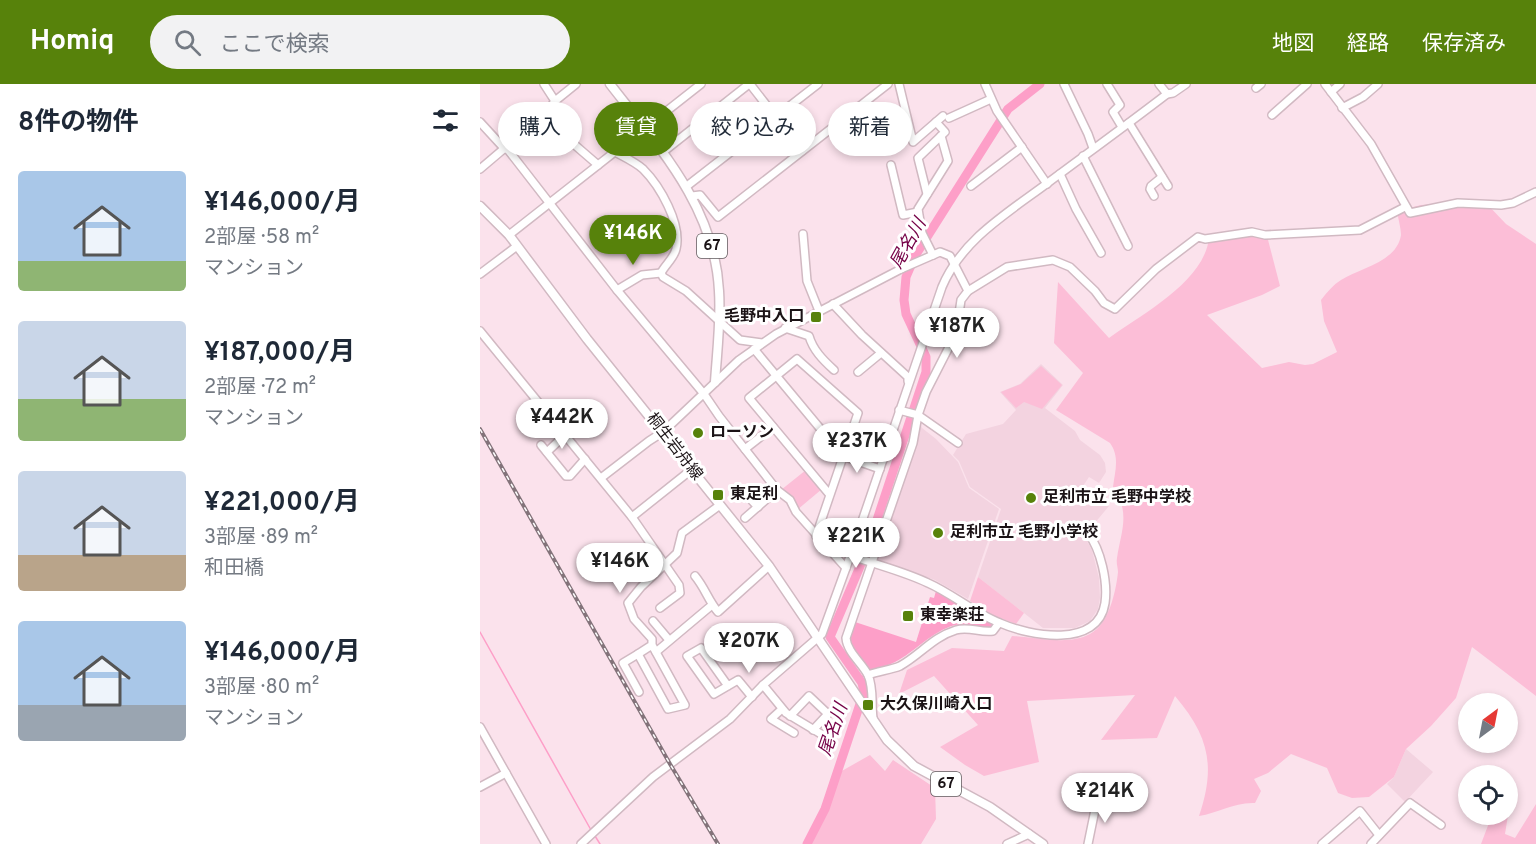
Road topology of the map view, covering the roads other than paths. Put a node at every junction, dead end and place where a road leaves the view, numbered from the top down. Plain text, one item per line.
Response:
1 (544, 84) edge
2 (576, 84) edge
3 (610, 84) edge
4 (701, 84) edge
5 (750, 84) edge
6 (818, 84) edge
7 (887, 84) edge
8 (899, 84) edge
9 (985, 84) edge
10 (1064, 84) edge
11 (1107, 84) edge
12 (1159, 84) edge
13 (1186, 84) edge
14 (1307, 84) edge
15 (1325, 84) edge
16 (1340, 84) edge
17 (1378, 84) edge
18 (1331, 92) junction
19 (1167, 94) junction
20 (991, 99) junction
21 (555, 101) joint
22 (624, 102) edge
23 (678, 102) edge
24 (764, 102) edge
25 (795, 102) edge
26 (1342, 108) junction
27 (1272, 116) dead end
28 (480, 122) edge
29 (936, 122) junction
30 (1125, 125) junction
31 (942, 136) junction
32 (678, 140) edge
33 (816, 140) edge
34 (498, 141) edge
35 (1022, 147) junction
36 (1093, 148) junction
37 (582, 151) edge
38 (498, 154) edge
39 (513, 156) edge
40 (609, 156) edge
41 (622, 156) edge
42 (666, 156) edge
43 (726, 156) edge
44 (796, 156) edge
45 (1083, 156) junction
46 (597, 165) junction
47 (891, 165) dead end
48 (480, 169) edge
49 (1060, 174) junction
50 (1162, 177) junction
51 (1047, 184) junction
52 (687, 186) junction
53 (971, 186) dead end
54 (1168, 186) dead end
55 (1536, 192) edge
56 (927, 194) junction
57 (692, 196) junction
58 (1154, 196) dead end
59 (549, 204) junction
60 (480, 206) edge
61 (1405, 207) junction
62 (918, 212) junction
63 (803, 234) dead end
64 (508, 235) junction
65 (517, 246) junction
66 (1128, 246) dead end
67 (1101, 253) dead end
68 (933, 255) junction
69 (954, 262) junction
70 (661, 273) junction
71 (480, 274) edge
72 (617, 290) junction
73 (968, 291) junction
74 (832, 304) junction
75 (819, 311) junction
76 (719, 321) junction
77 (785, 328) junction
78 (480, 331) edge
79 (762, 343) junction
80 (754, 349) junction
81 (881, 353) junction
82 (834, 370) dead end
83 (858, 372) dead end
84 (776, 375) junction
85 (908, 381) junction
86 (715, 382) junction
87 (704, 394) junction
88 (902, 411) junction
89 (917, 415) junction
90 (773, 427) junction
91 (663, 432) junction
92 (565, 435) junction
93 (958, 443) dead end
94 (541, 445) dead end
95 (745, 449) junction
96 (547, 452) junction
97 (843, 456) junction
98 (585, 459) junction
99 (880, 469) junction
100 (691, 470) junction
101 (601, 478) junction
102 (742, 490) dead end
103 (777, 490) junction
104 (830, 495) junction
105 (720, 505) junction
106 (758, 507) junction
107 (632, 517) junction
108 (745, 518) dead end
109 (1088, 533) dead end
110 (816, 536) junction
111 (854, 557) junction
112 (869, 562) junction
113 (665, 565) junction
114 (769, 566) junction
115 (846, 568) junction
116 (695, 576) dead end
117 (712, 605) junction
118 (660, 608) dead end
119 (653, 621) dead end
120 (999, 623) junction
121 (669, 640) junction
122 (817, 640) junction
123 (652, 645) junction
124 (656, 652) junction
125 (638, 654) junction
126 (868, 675) junction
127 (763, 685) junction
128 (728, 686) junction
129 (639, 692) dead end
130 (752, 697) junction
131 (782, 709) junction
132 (790, 716) junction
133 (873, 720) junction
134 (480, 727) edge
135 (813, 730) junction
136 (794, 733) dead end
137 (821, 734) dead end
138 (506, 773) junction
139 (480, 787) edge
140 (1121, 801) dead end
141 (1441, 825) dead end
142 (1029, 834) junction
143 (1379, 835) junction
144 (546, 844) edge
145 (581, 844) edge
146 (1007, 844) edge
147 (1043, 844) edge
148 (1088, 844) edge
149 (1322, 844) edge
150 (1371, 844) edge

1 - 21 street
2 - 21 street
3 - 22 main road, 67
4 - 23 street
5 - 24 street
5 - 32 street
6 - 25 street
7 - 33 street
8 - 29 street
9 - 20 street
10 - 36 street
11 - 30 street
12 - 19 street
13 - 19 street
14 - 27 street
15 - 18 street
16 - 18 street
17 - 26 street
18 - 26 street
19 - 30 street
20 - 29 street
20 - 35 street
26 - 61 street
28 - 34 street
29 - 31 street
30 - 36 street
30 - 50 street
31 - 56 street
31 - 56 street
35 - 51 street
35 - 53 street
36 - 45 street
37 - 46 street
38 - 48 street
39 - 59 street
40 - 46 street
41 - 70 street
42 - 52 main road, 67
43 - 52 street
44 - 57 street
45 - 49 street
45 - 66 street
46 - 59 street
47 - 62 street
49 - 51 street
49 - 67 street
50 - 54 street
50 - 58 street
51 - 69 street
52 - 57 main road, 67
55 - 61 street
56 - 62 street
57 - 76 main road, 67
59 - 64 street
59 - 72 street
60 - 64 main road, 桐生岩舟線 / 67
61 - 73 street
62 - 68 street
63 - 75 street
64 - 65 main road, 桐生岩舟線 / 67
65 - 71 street
65 - 91 main road, 桐生岩舟線 / 67
68 - 69 street
68 - 74 street
69 - 73 street
69 - 85 street
70 - 72 street
70 - 76 street
72 - 87 street
73 - 89 street
74 - 75 street
74 - 81 street
75 - 77 street
76 - 79 street
76 - 86 main road, 67
77 - 79 street
77 - 82 street
78 - 92 street
79 - 80 street
80 - 84 street
80 - 86 street
81 - 83 street
81 - 85 street
84 - 90 street
84 - 97 street
84 - 97 street
85 - 88 street
86 - 87 street
87 - 91 street
87 - 95 street
88 - 89 street
88 - 99 street
89 - 93 street
89 - 112 street
90 - 95 street
90 - 104 street
91 - 100 main road, 桐生岩舟線 / 67
91 - 101 street
92 - 96 street
92 - 98 street
94 - 96 street
95 - 103 street
96 - 98 street
97 - 99 street
97 - 104 street
98 - 101 street
99 - 111 street
100 - 105 main road, 桐生岩舟線 / 67
100 - 107 street
101 - 107 street
102 - 106 street
103 - 106 street
103 - 110 street
104 - 110 street
105 - 113 street
105 - 114 main road, 桐生岩舟線 / 67
106 - 108 street
107 - 113 street
109 - 120 street
110 - 115 street
111 - 112 street
111 - 115 street
112 - 120 street
112 - 126 street
113 - 118 street
113 - 123 street
114 - 117 street
114 - 122 main road, 桐生岩舟線 / 67
115 - 122 street
116 - 117 street
117 - 121 street
119 - 121 street
120 - 126 street
121 - 124 street
122 - 127 street
122 - 133 main road, 桐生岩舟線 / 67
123 - 124 street
123 - 125 street
124 - 125 street
125 - 129 street
126 - 133 street
127 - 130 street
127 - 131 street
128 - 128 street
128 - 130 street
130 - 145 street
131 - 132 street
131 - 136 street
132 - 135 street
132 - 135 street
133 - 142 main road, 67
134 - 138 street
135 - 137 street
138 - 139 street
138 - 144 street
140 - 148 street
141 - 143 street
142 - 146 street
142 - 147 main road, 67
143 - 149 street
143 - 150 street

